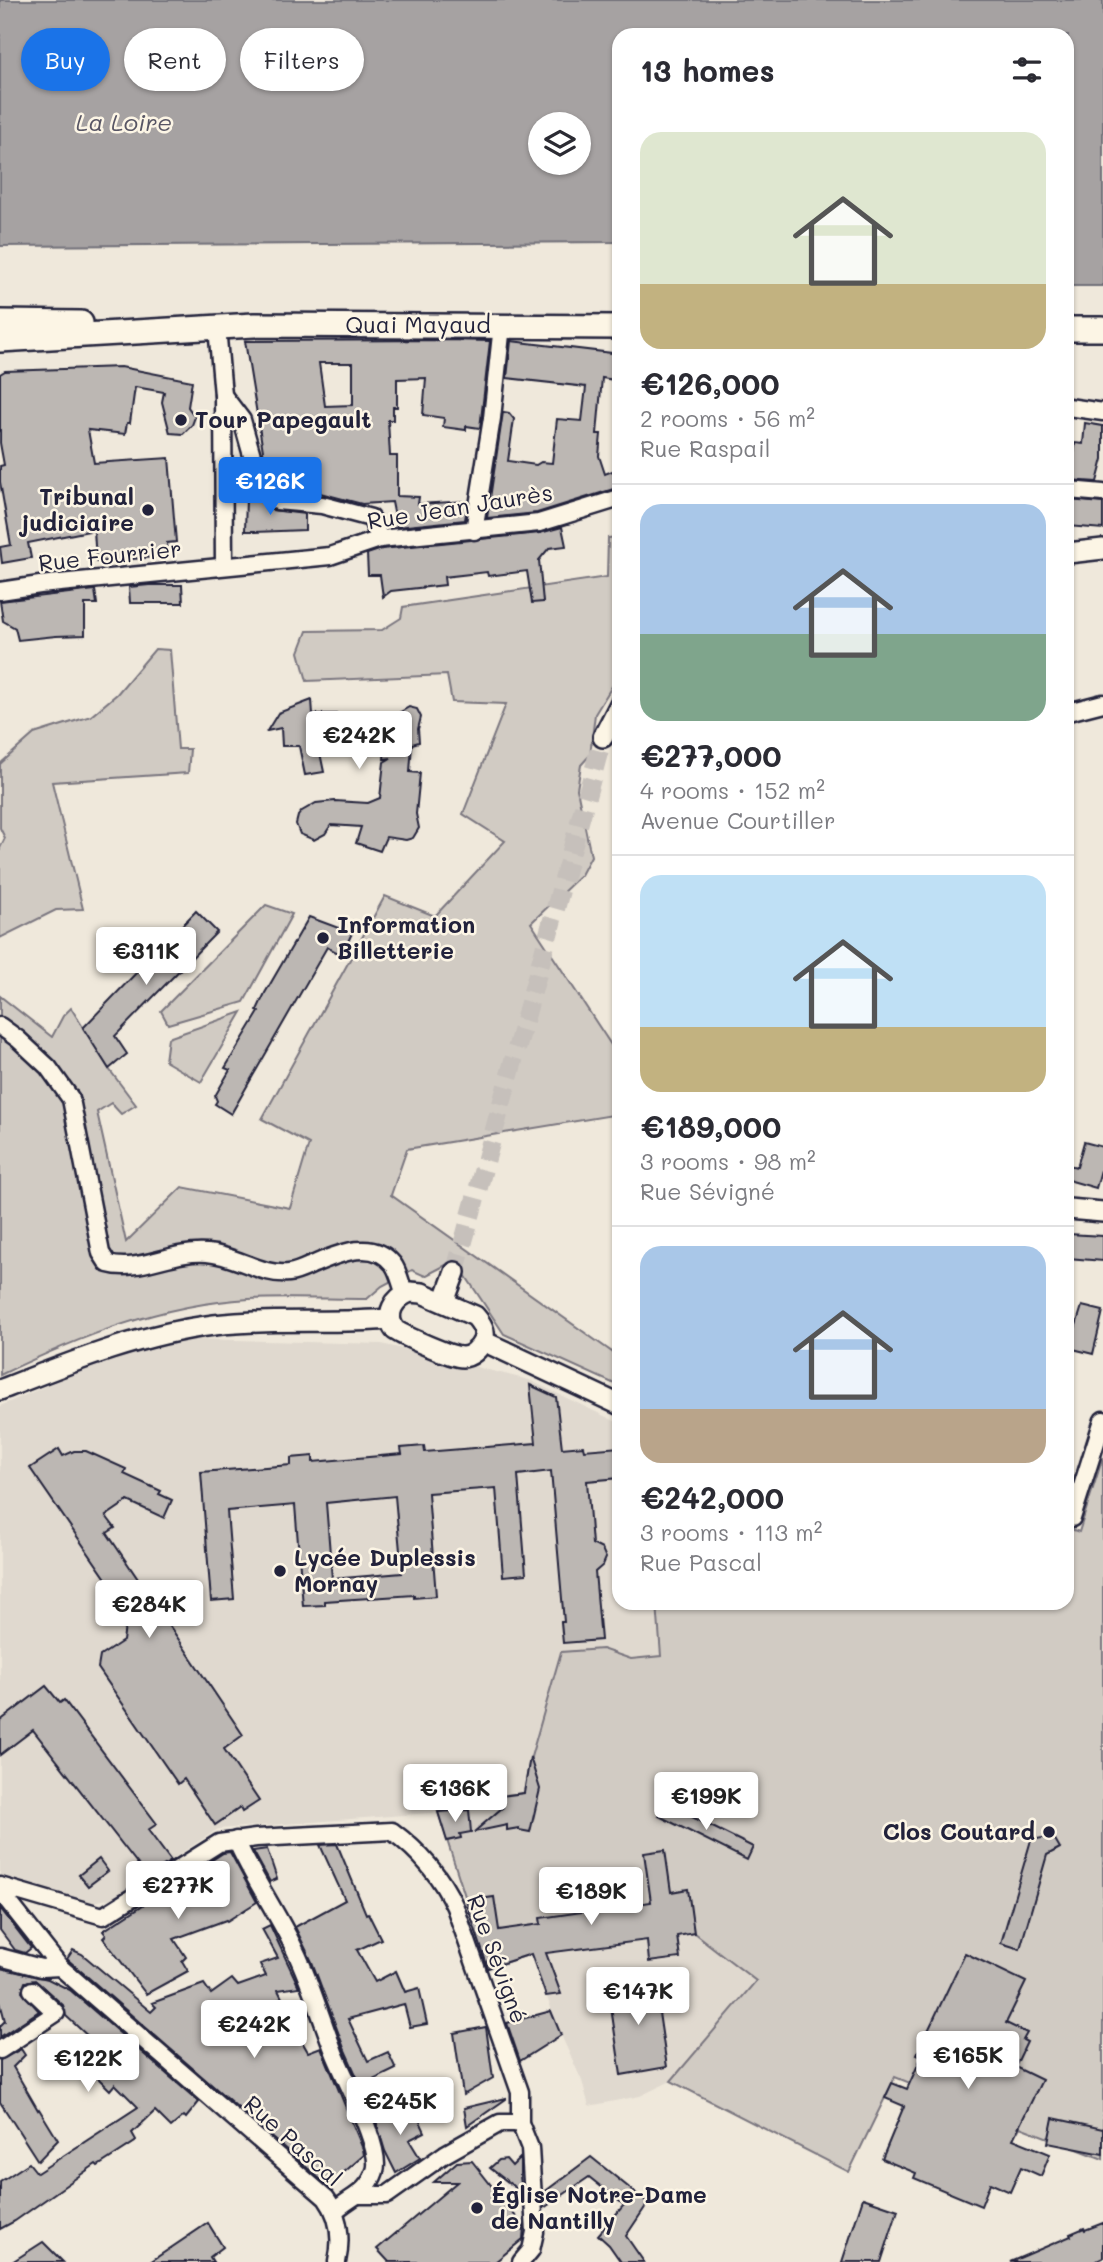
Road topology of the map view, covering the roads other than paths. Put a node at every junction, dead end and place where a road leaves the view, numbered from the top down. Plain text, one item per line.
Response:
1 (0, 322) edge
2 (502, 325) junction
3 (217, 327) junction
4 (612, 327) edge
5 (1074, 329) edge
6 (1103, 329) edge
7 (0, 341) edge
8 (223, 395) junction
9 (1074, 408) edge
10 (1103, 412) edge
11 (1074, 491) edge
12 (1103, 493) edge
13 (612, 500) edge
14 (474, 531) junction
15 (380, 539) junction
16 (1103, 549) edge
17 (1074, 552) edge
18 (224, 566) junction
19 (0, 591) edge
20 (1103, 703) edge
21 (1074, 710) edge
22 (612, 720) edge
23 (603, 737) tunnel mouth
24 (0, 1026) edge
25 (1074, 1210) edge
26 (1103, 1212) edge
27 (455, 1272) tunnel mouth
28 (405, 1294) junction
29 (444, 1303) junction
30 (390, 1319) junction
31 (483, 1341) junction
32 (0, 1390) edge
33 (612, 1401) edge
34 (1102, 1424) edge
35 (1074, 1505) edge
36 (236, 1840) junction
37 (0, 1888) edge
38 (0, 1957) edge
39 (60, 1967) junction
40 (32, 1990) dead end
41 (0, 2050) edge
42 (520, 2123) junction
43 (360, 2195) junction
44 (335, 2211) junction
45 (337, 2262) edge
46 (521, 2262) edge

1 - 3 main road, Quai Mayaud
2 - 3 main road, Quai Mayaud
2 - 4 main road, Quai Mayaud
2 - 14 street
3 - 7 main road, Quai Mayaud
3 - 8 street
5 - 6 main road
8 - 15 street
8 - 18 street
9 - 10 street
11 - 12 street
13 - 14 street, Rue Jean Jaurès
14 - 15 street, Rue Jean Jaurès
15 - 18 street, Rue Jean Jaurès
16 - 17 street
18 - 19 street, Rue Fourrier
20 - 21 street
22 - 23 street
24 - 28 street
25 - 26 street
27 - 29 street
28 - 29 street
28 - 30 street
29 - 31 street
30 - 31 street
30 - 32 street
31 - 33 street
34 - 35 street
36 - 37 street
36 - 42 street, Rue Sévigné
36 - 43 street
37 - 39 street, Rue Pascal
38 - 39 street
39 - 44 street, Rue Pascal
40 - 41 street
42 - 43 street
42 - 46 street, Rue Sévigné
43 - 44 street
44 - 45 street

